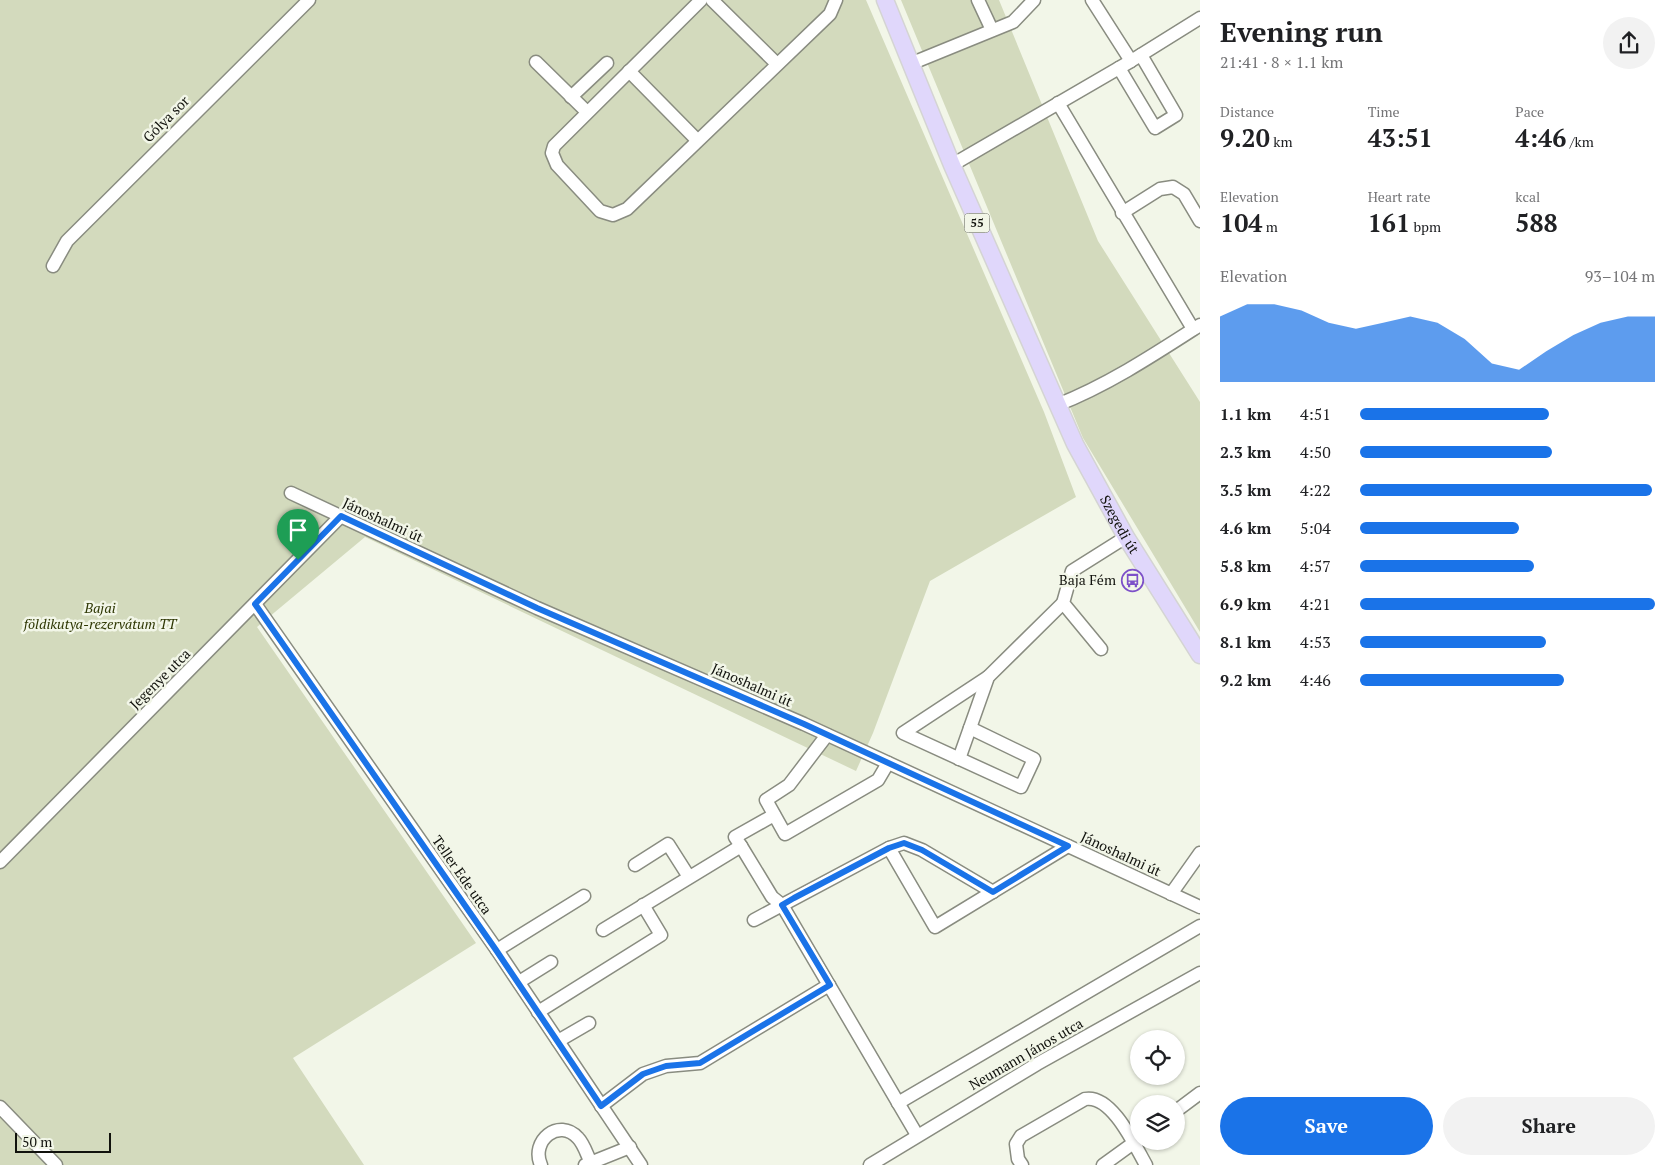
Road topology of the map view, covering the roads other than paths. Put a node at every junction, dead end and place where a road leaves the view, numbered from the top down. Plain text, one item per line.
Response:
1 (309, 0) edge
2 (701, 0) edge
3 (712, 0) edge
4 (836, 0) edge
5 (885, 0) edge
6 (978, 0) edge
7 (1034, 0) edge
8 (1092, 0) edge
9 (1200, 18) edge
10 (992, 30) junction
11 (1136, 58) junction
12 (536, 62) dead end
13 (607, 63) dead end
14 (777, 64) junction
15 (910, 64) junction
16 (1119, 68) junction
17 (629, 71) junction
18 (571, 97) junction
19 (1058, 103) junction
20 (587, 112) junction
21 (697, 140) junction
22 (952, 165) junction
23 (1122, 213) junction
24 (1200, 221) edge
25 (54, 266) dead end
26 (1196, 327) edge
27 (1057, 404) junction
28 (291, 493) dead end
29 (341, 516) junction
30 (1126, 536) junction
31 (1063, 603) junction
32 (255, 604) junction
33 (1100, 649) dead end
34 (1200, 655) edge
35 (988, 677) junction
36 (970, 728) junction
37 (827, 734) junction
38 (959, 759) junction
39 (888, 763) junction
40 (774, 815) junction
41 (741, 846) junction
42 (1068, 846) junction
43 (889, 848) junction
44 (1200, 853) edge
45 (0, 862) edge
46 (635, 864) dead end
47 (689, 877) junction
48 (993, 892) junction
49 (1171, 894) junction
50 (584, 896) dead end
51 (643, 905) junction
52 (782, 905) junction
53 (1200, 908) edge
54 (754, 920) dead end
55 (1200, 926) edge
56 (603, 930) dead end
57 (496, 950) junction
58 (551, 962) dead end
59 (1200, 973) edge
60 (518, 982) junction
61 (830, 985) junction
62 (538, 1012) junction
63 (589, 1023) dead end
64 (558, 1041) junction
65 (1200, 1093) edge
66 (898, 1103) junction
67 (1185, 1104) edge
68 (601, 1106) junction
69 (0, 1107) edge
70 (1130, 1134) edge
71 (917, 1135) junction
72 (1130, 1145) edge
73 (630, 1148) junction
74 (1140, 1150) edge
75 (588, 1164) edge
76 (56, 1165) edge
77 (541, 1165) edge
78 (641, 1165) edge
79 (870, 1165) edge
80 (1022, 1165) edge
81 (1103, 1165) edge
82 (1146, 1165) edge

1 - 25 street, Gólya sor
2 - 17 street
3 - 14 street
4 - 14 street
5 - 15 main road, 55
6 - 10 street
7 - 10 street
8 - 11 street
9 - 11 street
10 - 15 street
11 - 16 street
11 - 16 street
12 - 18 street
13 - 18 street
14 - 21 street
15 - 22 main road, 55
16 - 19 street
17 - 20 street
17 - 21 street
18 - 20 street
19 - 22 street
19 - 23 street
20 - 21 street
22 - 27 main road, 55
23 - 24 street
23 - 26 street
26 - 27 street
27 - 30 main road, Szegedi út / 55
28 - 29 street, Jánoshalmi út
29 - 32 street, Jegenye utca
29 - 37 street, Jánoshalmi út
30 - 31 street
30 - 34 main road, Szegedi út / 55
31 - 33 street
31 - 35 street
32 - 45 street, Jegenye utca
32 - 57 street, Teller Ede utca
35 - 36 street
35 - 38 street
36 - 38 street
36 - 38 street
37 - 39 street, Jánoshalmi út
37 - 40 street
39 - 40 street
39 - 42 street, Jánoshalmi út
40 - 41 street
41 - 47 street
41 - 52 street
42 - 48 street
42 - 49 street, Jánoshalmi út
43 - 48 street
43 - 48 street
43 - 52 street
44 - 49 street
46 - 47 street
47 - 51 street
49 - 53 street, Jánoshalmi út
50 - 57 street
51 - 56 street
51 - 62 street
52 - 54 street
52 - 61 street
55 - 66 street
57 - 60 street, Teller Ede utca
58 - 60 street
59 - 71 street, Neumann János utca
60 - 62 street, Teller Ede utca
61 - 66 street
61 - 68 street
62 - 64 street, Teller Ede utca
63 - 64 street
64 - 68 street, Teller Ede utca
65 - 67 street
66 - 71 street
68 - 73 street, Teller Ede utca
69 - 76 street
70 - 80 street
71 - 79 street, Neumann János utca
72 - 81 street
73 - 75 street
73 - 78 street, Teller Ede utca
74 - 82 street
75 - 77 street

